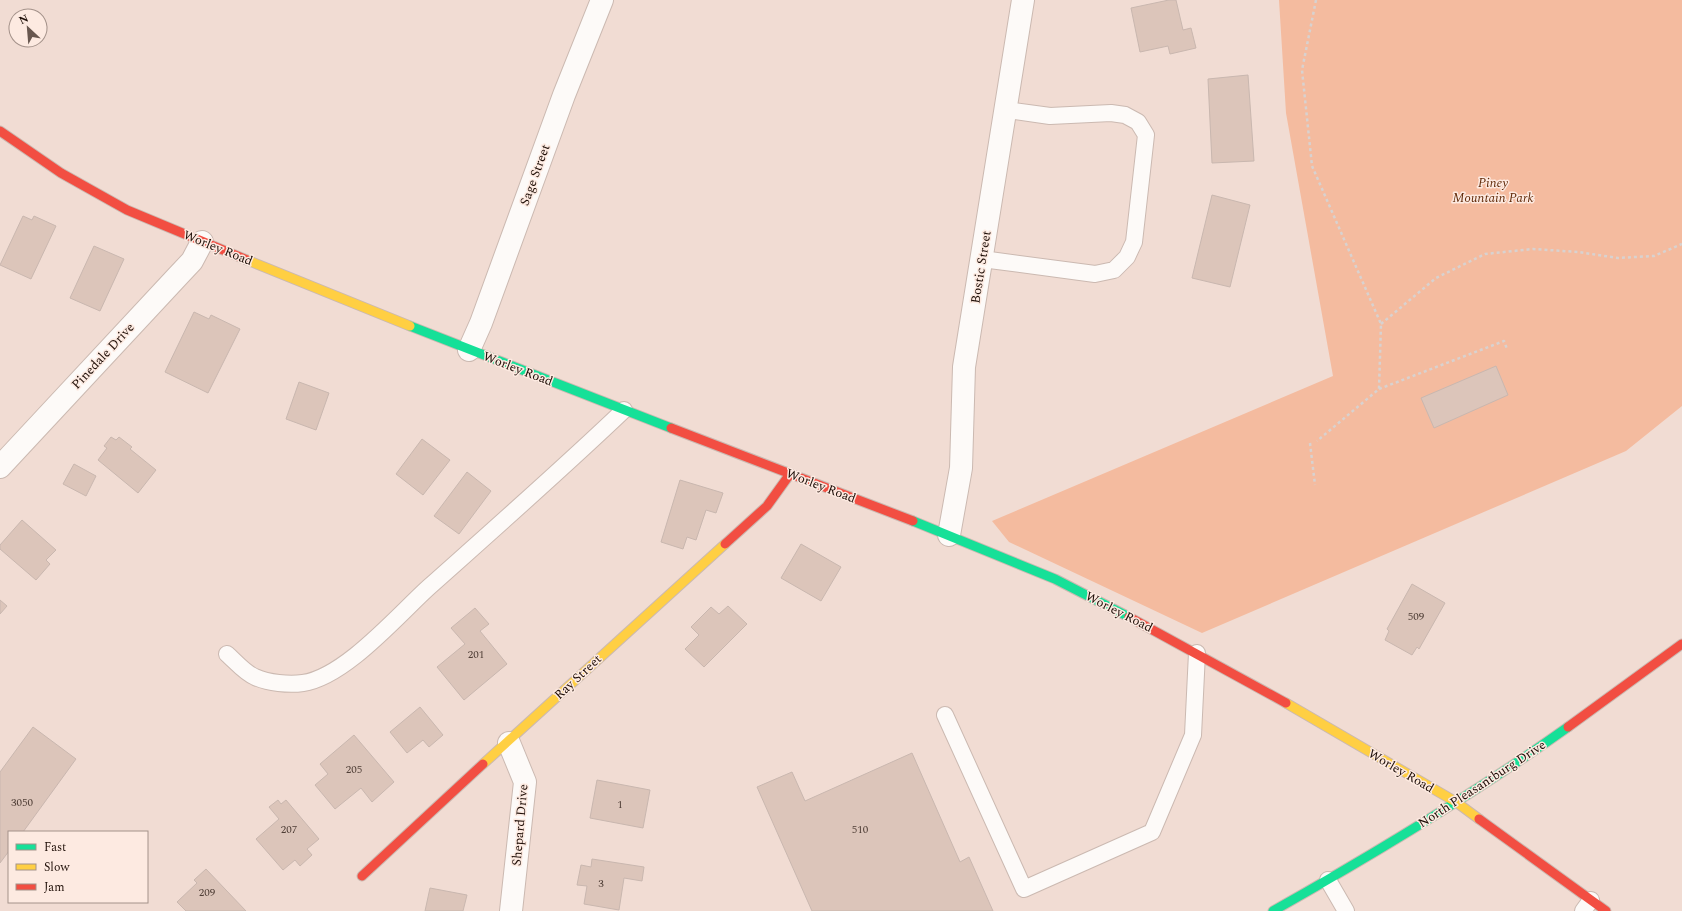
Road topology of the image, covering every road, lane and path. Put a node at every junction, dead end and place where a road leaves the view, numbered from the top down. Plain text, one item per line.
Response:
1 (1023, 0) edge
2 (1316, 0) edge
3 (599, 1) edge
4 (1007, 110) junction
5 (0, 131) edge
6 (202, 242) junction
7 (1682, 244) edge
8 (982, 259) junction
9 (1381, 324) junction
10 (1507, 349) dead end
11 (469, 350) junction
12 (1379, 389) junction
13 (624, 410) junction
14 (1317, 441) dead end
15 (1310, 443) dead end
16 (0, 466) edge
17 (790, 474) junction
18 (1315, 485) dead end
19 (949, 535) junction
20 (1682, 644) edge
21 (1197, 653) junction
22 (227, 654) dead end
23 (945, 715) dead end
24 (508, 743) junction
25 (1456, 802) junction
26 (362, 876) dead end
27 (1328, 880) junction
28 (1587, 905) edge
29 (511, 911) edge
30 (1273, 911) edge
31 (1346, 911) edge
32 (1606, 911) edge

1 - 4 street, Bostic Street
2 - 9 path
3 - 11 street, Sage Street
4 - 8 street, Bostic Street
4 - 8 lane
5 - 6 street, Worley Road
6 - 11 street, Worley Road
6 - 16 street, Pinedale Drive
7 - 9 path
8 - 19 street, Bostic Street
9 - 12 path
10 - 12 path
11 - 13 street, Worley Road
12 - 14 path
13 - 17 street, Worley Road
13 - 22 lane
15 - 18 path
17 - 19 street, Worley Road
17 - 24 street, Ray Street
19 - 21 street, Worley Road
20 - 25 street, North Pleasantburg Drive
21 - 23 lane
21 - 25 street, Worley Road
24 - 26 street, Ray Street
24 - 29 street, Shepard Drive
25 - 27 street, North Pleasantburg Drive
25 - 28 street, Worley Road
27 - 30 street, North Pleasantburg Drive
27 - 31 lane
28 - 32 street, Worley Road

